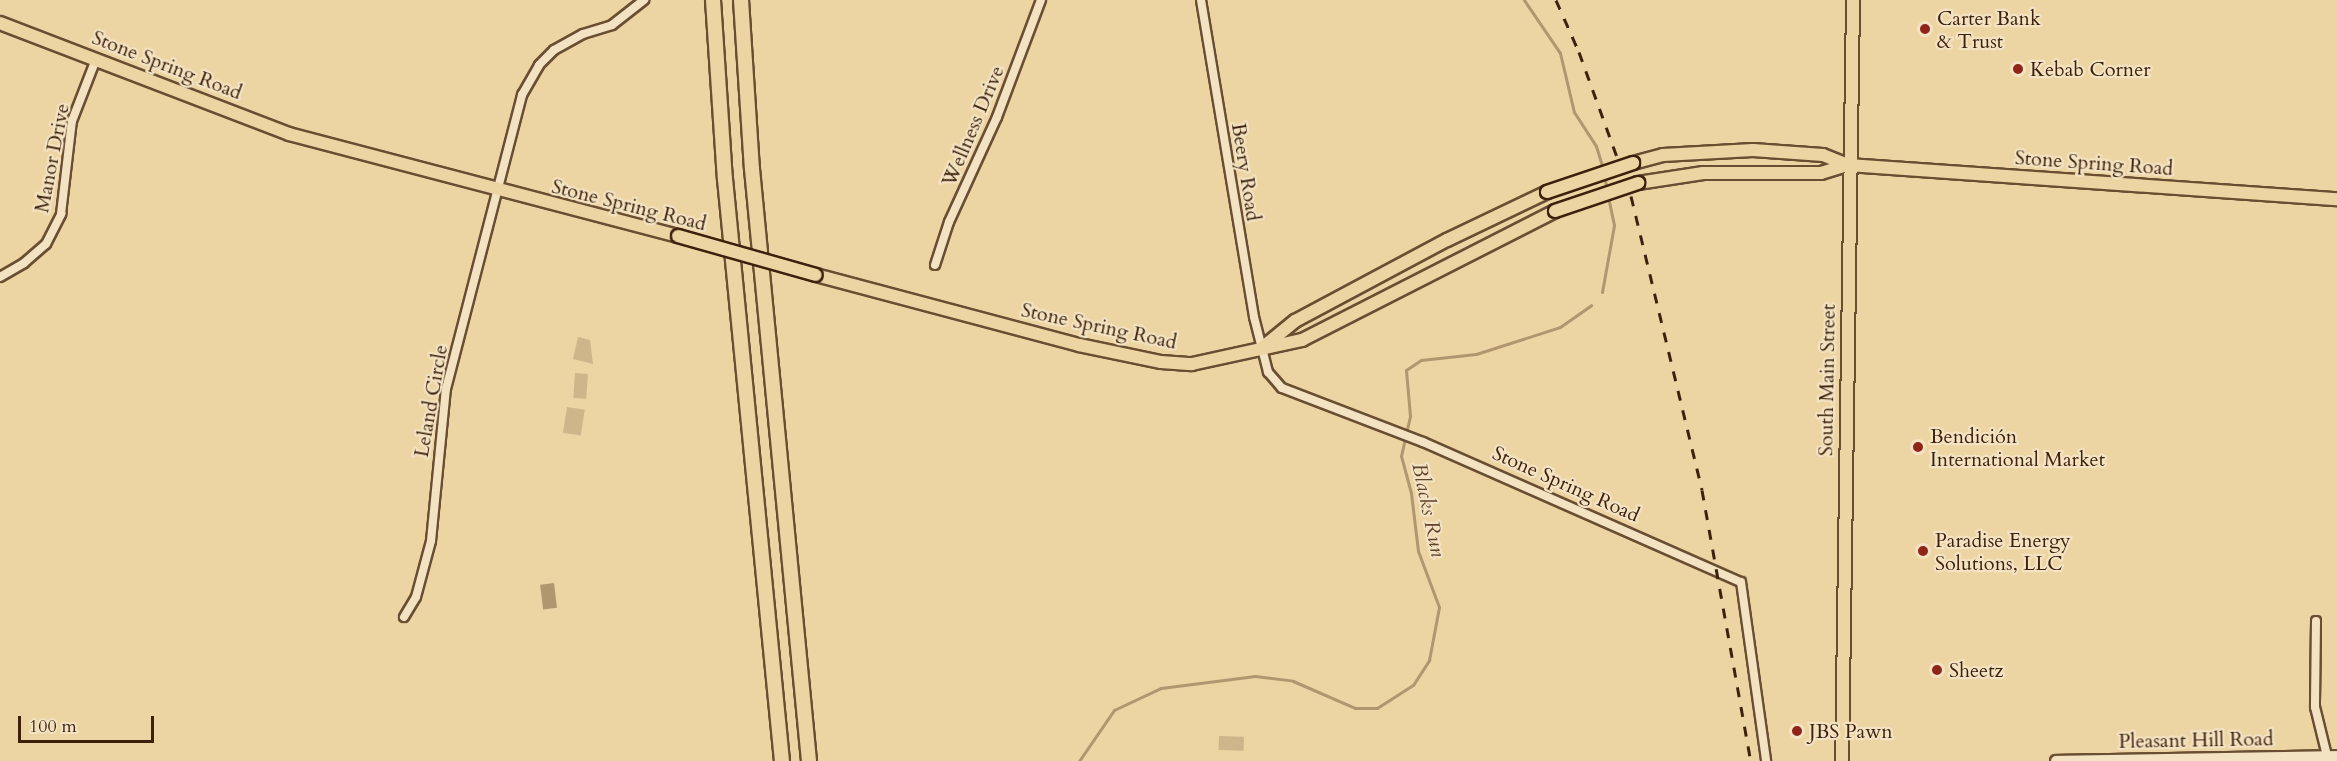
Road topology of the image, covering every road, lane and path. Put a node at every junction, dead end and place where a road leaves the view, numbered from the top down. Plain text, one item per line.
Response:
1 (644, 0) edge
2 (713, 0) edge
3 (741, 0) edge
4 (1041, 0) edge
5 (1201, 0) edge
6 (1853, 0) edge
7 (0, 23) edge
8 (96, 59) junction
9 (1848, 165) junction
10 (497, 191) junction
11 (2337, 198) edge
12 (935, 266) dead end
13 (0, 277) edge
14 (1261, 348) junction
15 (404, 616) dead end
16 (2316, 621) dead end
17 (2332, 756) edge
18 (2257, 759) edge
19 (782, 761) edge
20 (809, 761) edge
21 (1766, 761) edge
22 (1842, 761) edge
23 (2056, 761) edge

1 - 10 street, Leland Circle
2 - 19 highway
3 - 20 highway
4 - 12 street, Wellness Drive
5 - 14 street, Beery Road
6 - 9 main road, South Main Street
7 - 8 main road, Stone Spring Road
8 - 10 main road, Stone Spring Road
8 - 13 street, Manor Drive
9 - 11 main road, Stone Spring Road
9 - 14 main road, Stone Spring Road, bridge
9 - 14 main road, Stone Spring Road, bridge
9 - 22 main road, South Main Street
10 - 14 main road, Stone Spring Road, bridge
10 - 15 street, Leland Circle
14 - 21 street, Stone Spring Road
16 - 17 street
17 - 18 street, Pleasant Hill Road
18 - 23 street, Pleasant Hill Road

